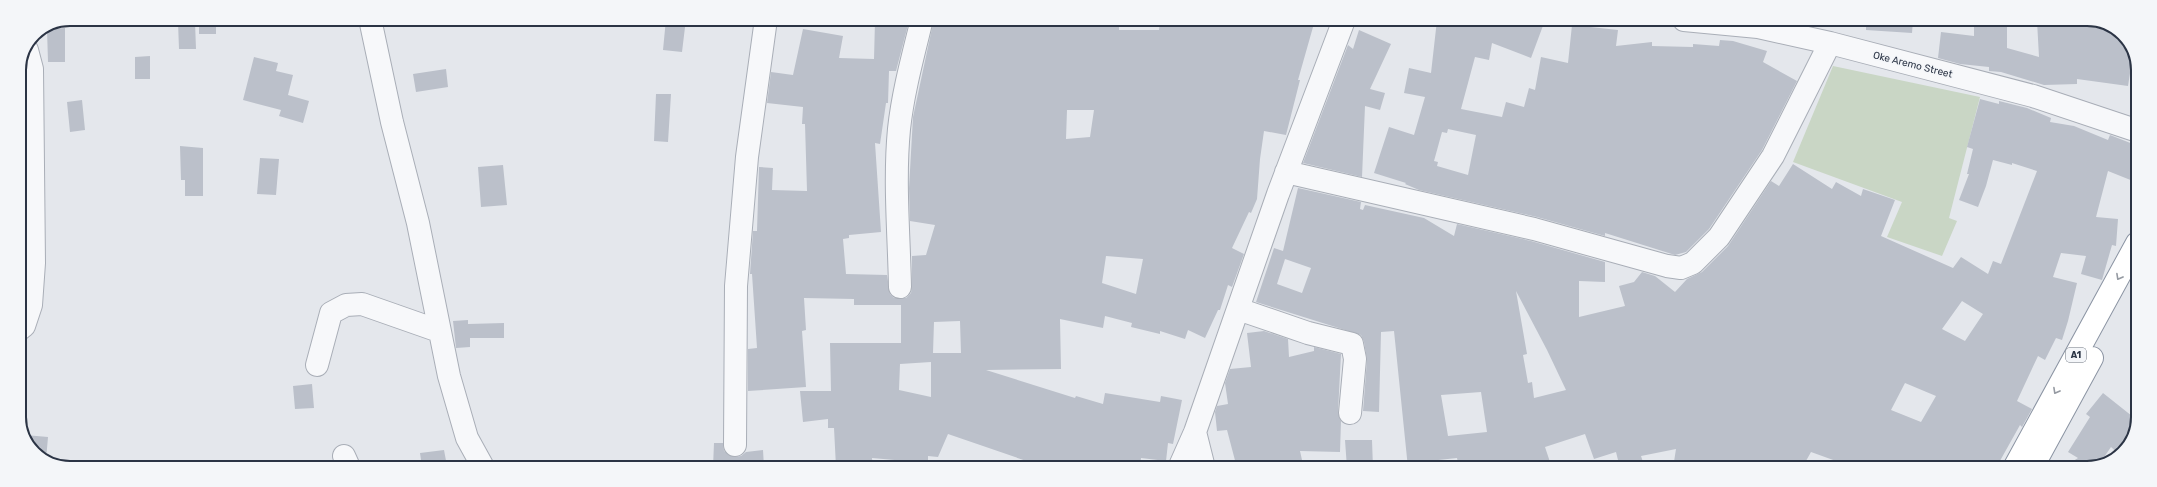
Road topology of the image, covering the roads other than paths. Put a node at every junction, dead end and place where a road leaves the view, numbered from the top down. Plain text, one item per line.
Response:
1 (371, 26) edge
2 (765, 26) edge
3 (920, 26) edge
4 (1342, 26) edge
5 (1757, 26) edge
6 (1830, 44) junction
7 (28, 55) edge
8 (2131, 129) edge
9 (1286, 172) junction
10 (2131, 256) edge
11 (2131, 285) edge
12 (900, 287) dead end
13 (1238, 309) junction
14 (26, 320) edge
15 (439, 331) junction
16 (318, 365) dead end
17 (1350, 413) dead end
18 (1195, 432) junction
19 (735, 445) dead end
20 (480, 461) edge
21 (1182, 461) edge
22 (1202, 461) edge
23 (2018, 461) edge
24 (2036, 461) edge

1 - 15 street
2 - 19 street
3 - 12 street
4 - 9 street
5 - 6 street, Oke Aremo Street
6 - 8 street, Oke Aremo Street
6 - 9 street
7 - 14 street
9 - 13 street
10 -> 23 highway, A1
11 - 24 highway, A1
13 - 17 street
13 - 18 street
15 - 16 street
15 - 20 street
18 - 21 street
18 - 22 street

